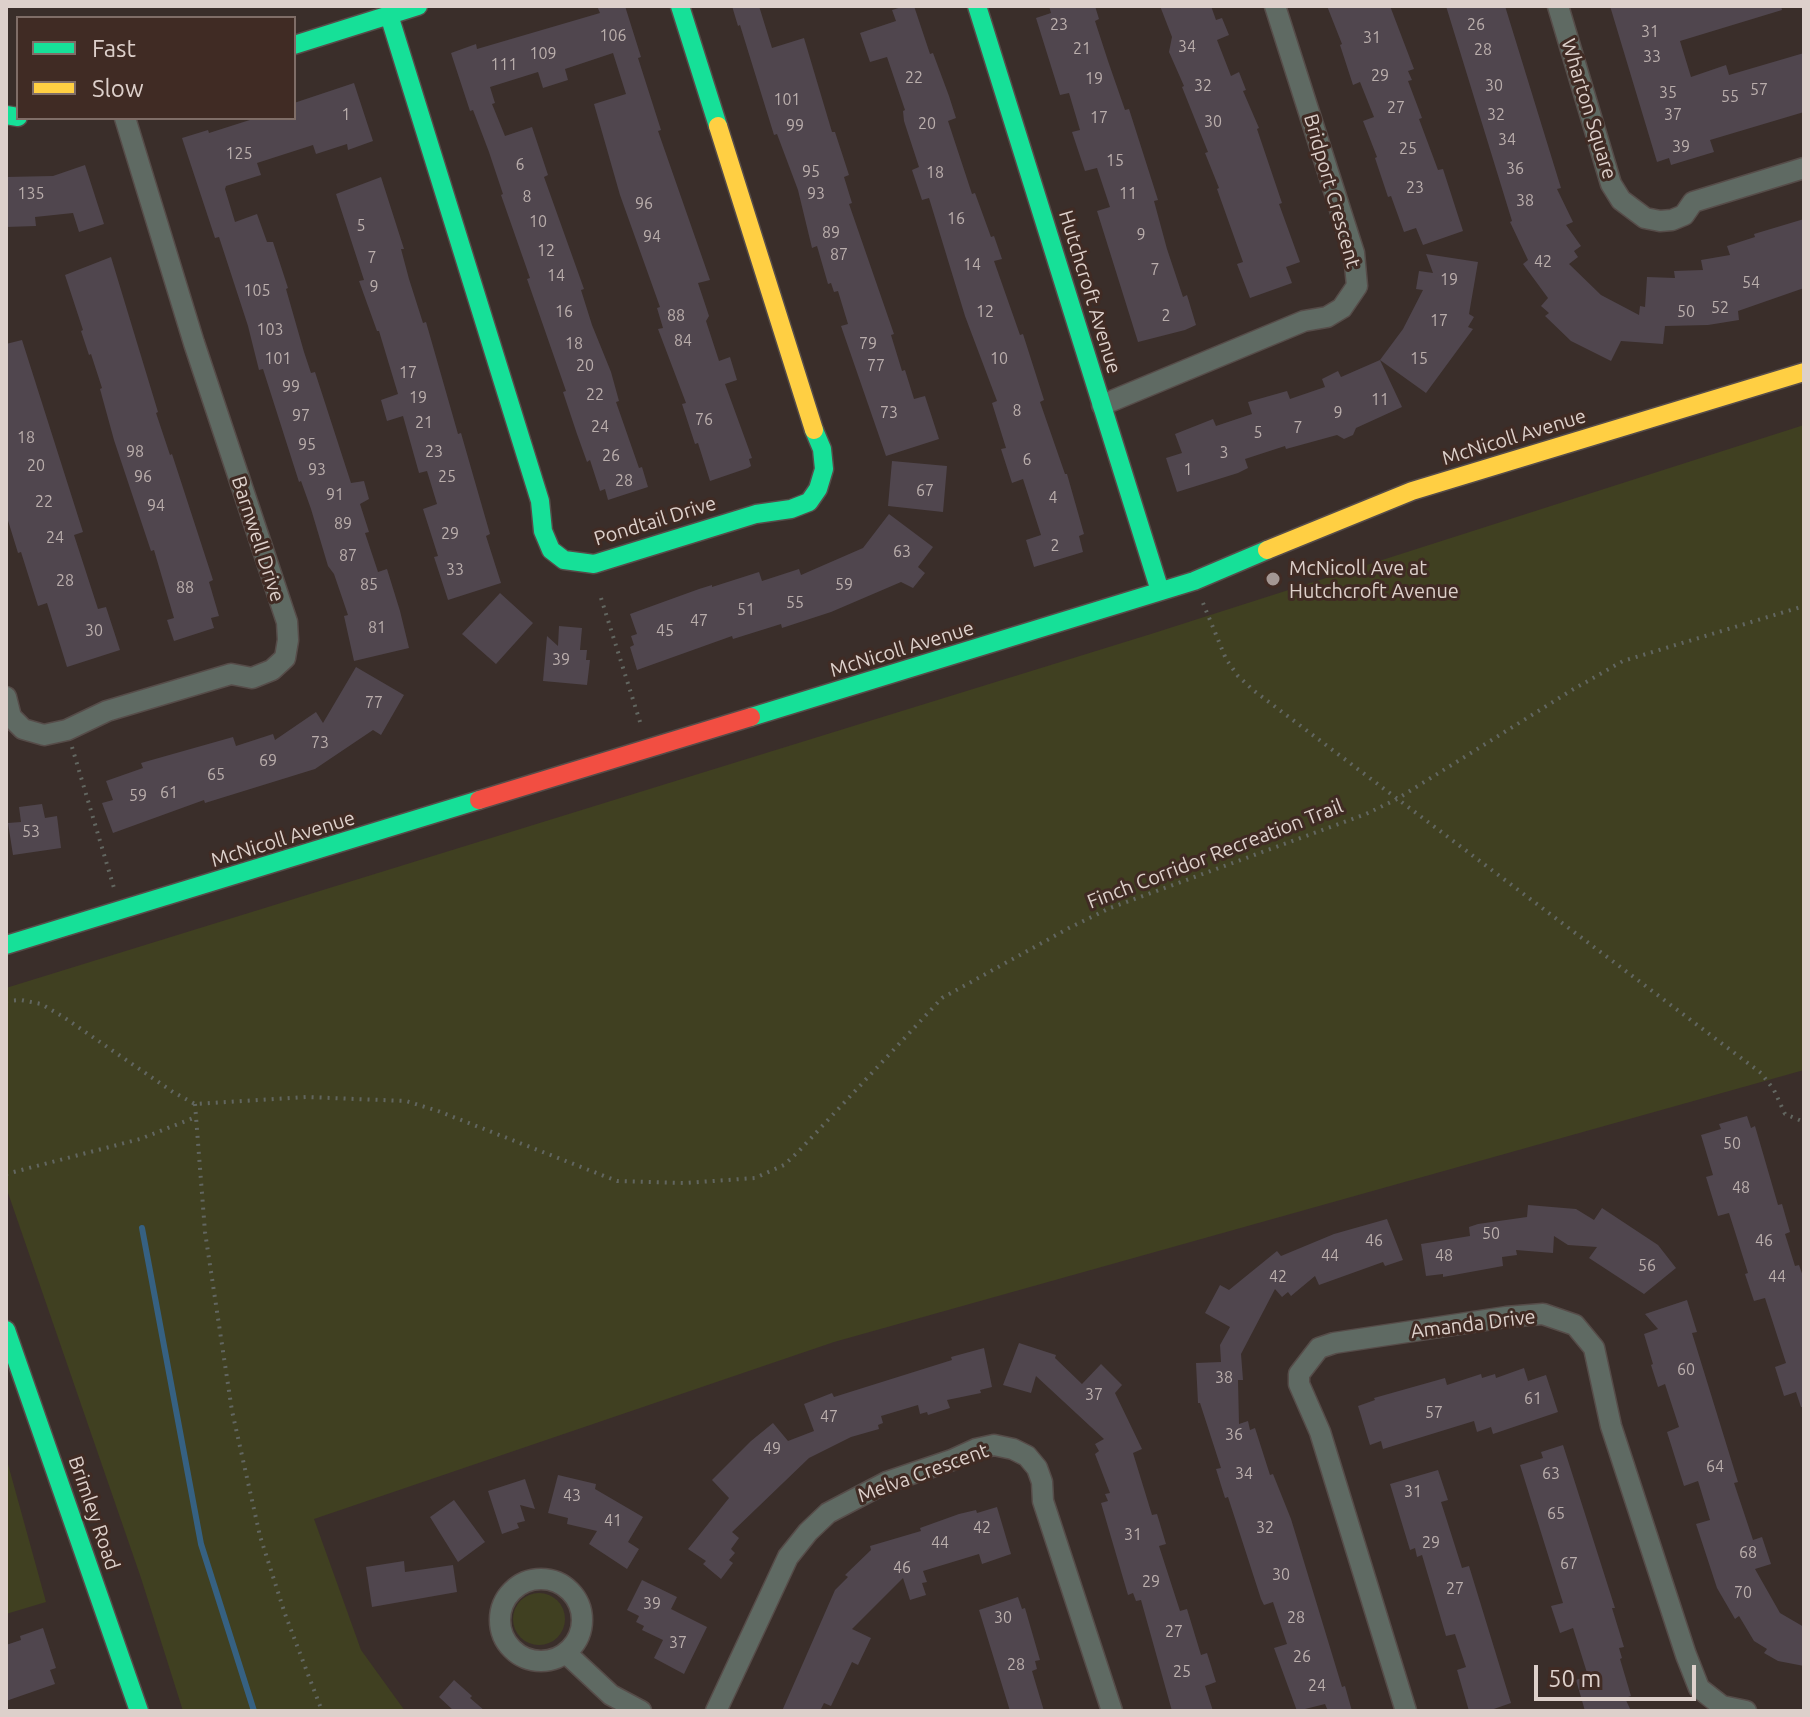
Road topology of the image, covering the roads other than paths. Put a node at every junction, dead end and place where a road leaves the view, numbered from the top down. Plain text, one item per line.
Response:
1 (418, 6) edge
2 (680, 6) edge
3 (977, 6) edge
4 (1275, 6) edge
5 (1558, 6) edge
6 (389, 15) junction
7 (296, 44) edge
8 (126, 120) edge
9 (1804, 168) edge
10 (1804, 372) edge
11 (1102, 405) junction
12 (1160, 591) junction
13 (6, 697) edge
14 (6, 945) edge
15 (6, 1330) edge
16 (566, 1653) junction
17 (139, 1711) edge
18 (641, 1711) edge
19 (716, 1711) edge
20 (1112, 1711) edge
21 (1406, 1711) edge
22 (1746, 1711) edge

1 - 6 main road
2 - 6 main road, Pondtail Drive
3 - 11 main road, Hutchcroft Avenue
4 - 11 street, Bridport Crescent
5 - 9 street, Wharton Square
6 - 7 main road
8 - 13 street, Barnwell Drive
10 - 12 main road, McNicoll Avenue
11 - 12 main road, Hutchcroft Avenue
12 - 14 main road, McNicoll Avenue
15 - 17 main road, Brimley Road
16 - 16 street
16 - 18 street
19 - 20 street, Melva Crescent
21 - 22 street, Amanda Drive

